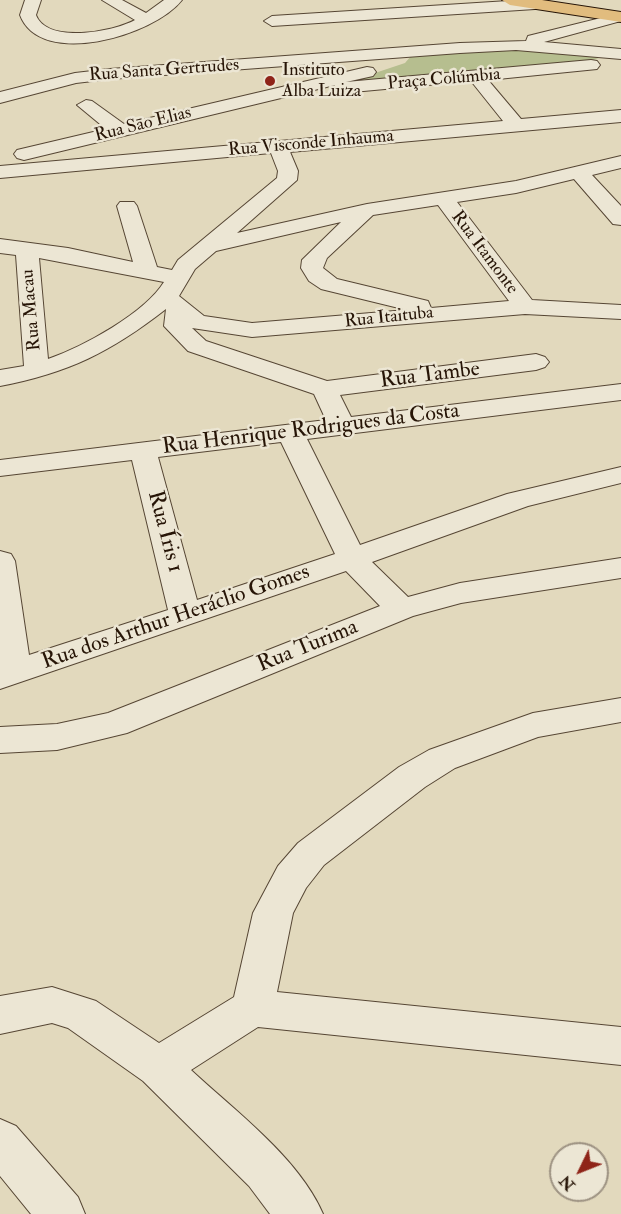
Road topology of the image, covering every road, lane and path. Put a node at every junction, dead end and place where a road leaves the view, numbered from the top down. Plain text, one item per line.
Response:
1 (33, 0) edge
2 (110, 0) edge
3 (174, 0) edge
4 (385, 0) edge
5 (510, 0) edge
6 (535, 4) junction
7 (376, 14) junction
8 (620, 17) edge
9 (147, 20) junction
10 (37, 30) junction
11 (20, 42) dead end
12 (516, 45) junction
13 (401, 53) junction
14 (621, 54) edge
15 (621, 60) edge
16 (259, 64) junction
17 (75, 78) junction
18 (477, 78) junction
19 (0, 82) edge
20 (286, 90) junction
21 (0, 98) edge
22 (86, 105) dead end
23 (621, 116) edge
24 (517, 126) junction
25 (119, 130) junction
26 (278, 146) junction
27 (0, 160) edge
28 (621, 162) edge
29 (0, 172) edge
30 (578, 172) junction
31 (443, 198) junction
32 (127, 206) dead end
33 (367, 210) junction
34 (621, 219) edge
35 (213, 245) junction
36 (0, 246) edge
37 (27, 249) junction
38 (147, 272) junction
39 (174, 295) junction
40 (525, 307) junction
41 (447, 312) junction
42 (621, 312) edge
43 (536, 362) dead end
44 (37, 371) junction
45 (0, 378) edge
46 (325, 389) junction
47 (621, 392) edge
48 (341, 425) junction
49 (290, 432) junction
50 (143, 451) junction
51 (0, 468) edge
52 (621, 475) edge
53 (352, 559) junction
54 (0, 561) edge
55 (621, 568) edge
56 (402, 609) junction
57 (185, 614) junction
58 (7, 675) edge
59 (621, 710) edge
60 (0, 740) edge
61 (253, 1008) junction
62 (0, 1015) edge
63 (621, 1046) edge
64 (158, 1067) junction
65 (0, 1141) edge
66 (62, 1214) edge
67 (299, 1214) edge

1 - 10 street
2 - 9 street
3 - 9 street
4 - 7 street
5 - 6 main road
6 - 7 street
6 - 8 main road
7 - 13 street
7 - 16 street
8 - 12 street
9 - 10 street
10 - 11 street
12 - 13 street, Praça Colúmbia
12 - 14 street, Praça Colúmbia
13 - 16 street, Rua Santa Gertrudes
13 - 20 street, Praça Colúmbia
15 - 18 street, Praça Colúmbia
16 - 17 street, Rua Santa Gertrudes
17 - 19 street
17 - 21 street, Rua Santa Gertrudes
18 - 20 street, Praça Colúmbia
18 - 24 street
20 - 25 street, Rua Sāo Elias
22 - 25 street
23 - 24 street, Rua Visconde Inhauma
24 - 26 street, Rua Visconde Inhauma
25 - 27 street, Rua Sāo Elias
26 - 29 street, Rua Visconde Inhauma
26 - 35 street
28 - 30 street
30 - 31 street
30 - 34 street
31 - 33 street
31 - 40 street, Rua Itamonte
32 - 38 street
33 - 35 street
33 - 41 street
35 - 39 street
36 - 37 street, Rua Itaituba
37 - 38 street, Rua Itaituba
37 - 44 street, Rua Macau
38 - 39 street, Rua Itaituba
39 - 41 street, Rua Itaituba
39 - 44 street
39 - 46 street, Rua Tambe
40 - 41 street, Rua Itaituba
40 - 42 street, Rua Itaituba
43 - 46 street, Rua Tambe
44 - 45 street
46 - 48 street
47 - 48 street, Rua Henrique Rodrigues da Costa
48 - 49 street, Rua Henrique Rodrigues da Costa
49 - 50 street, Rua Henrique Rodrigues da Costa
49 - 53 street
50 - 51 street, Rua Henrique Rodrigues da Costa
50 - 57 street, Rua Íris 1
52 - 53 street, Rua dos Arthur Heráclio Gomes
53 - 56 street
53 - 57 street, Rua dos Arthur Heráclio Gomes
54 - 58 street
55 - 56 street, Rua Turima
56 - 60 street, Rua Turima
57 - 58 street, Rua dos Arthur Heráclio Gomes
59 - 61 street
61 - 63 street
61 - 64 street
62 - 64 street
64 - 67 street
65 - 66 street

